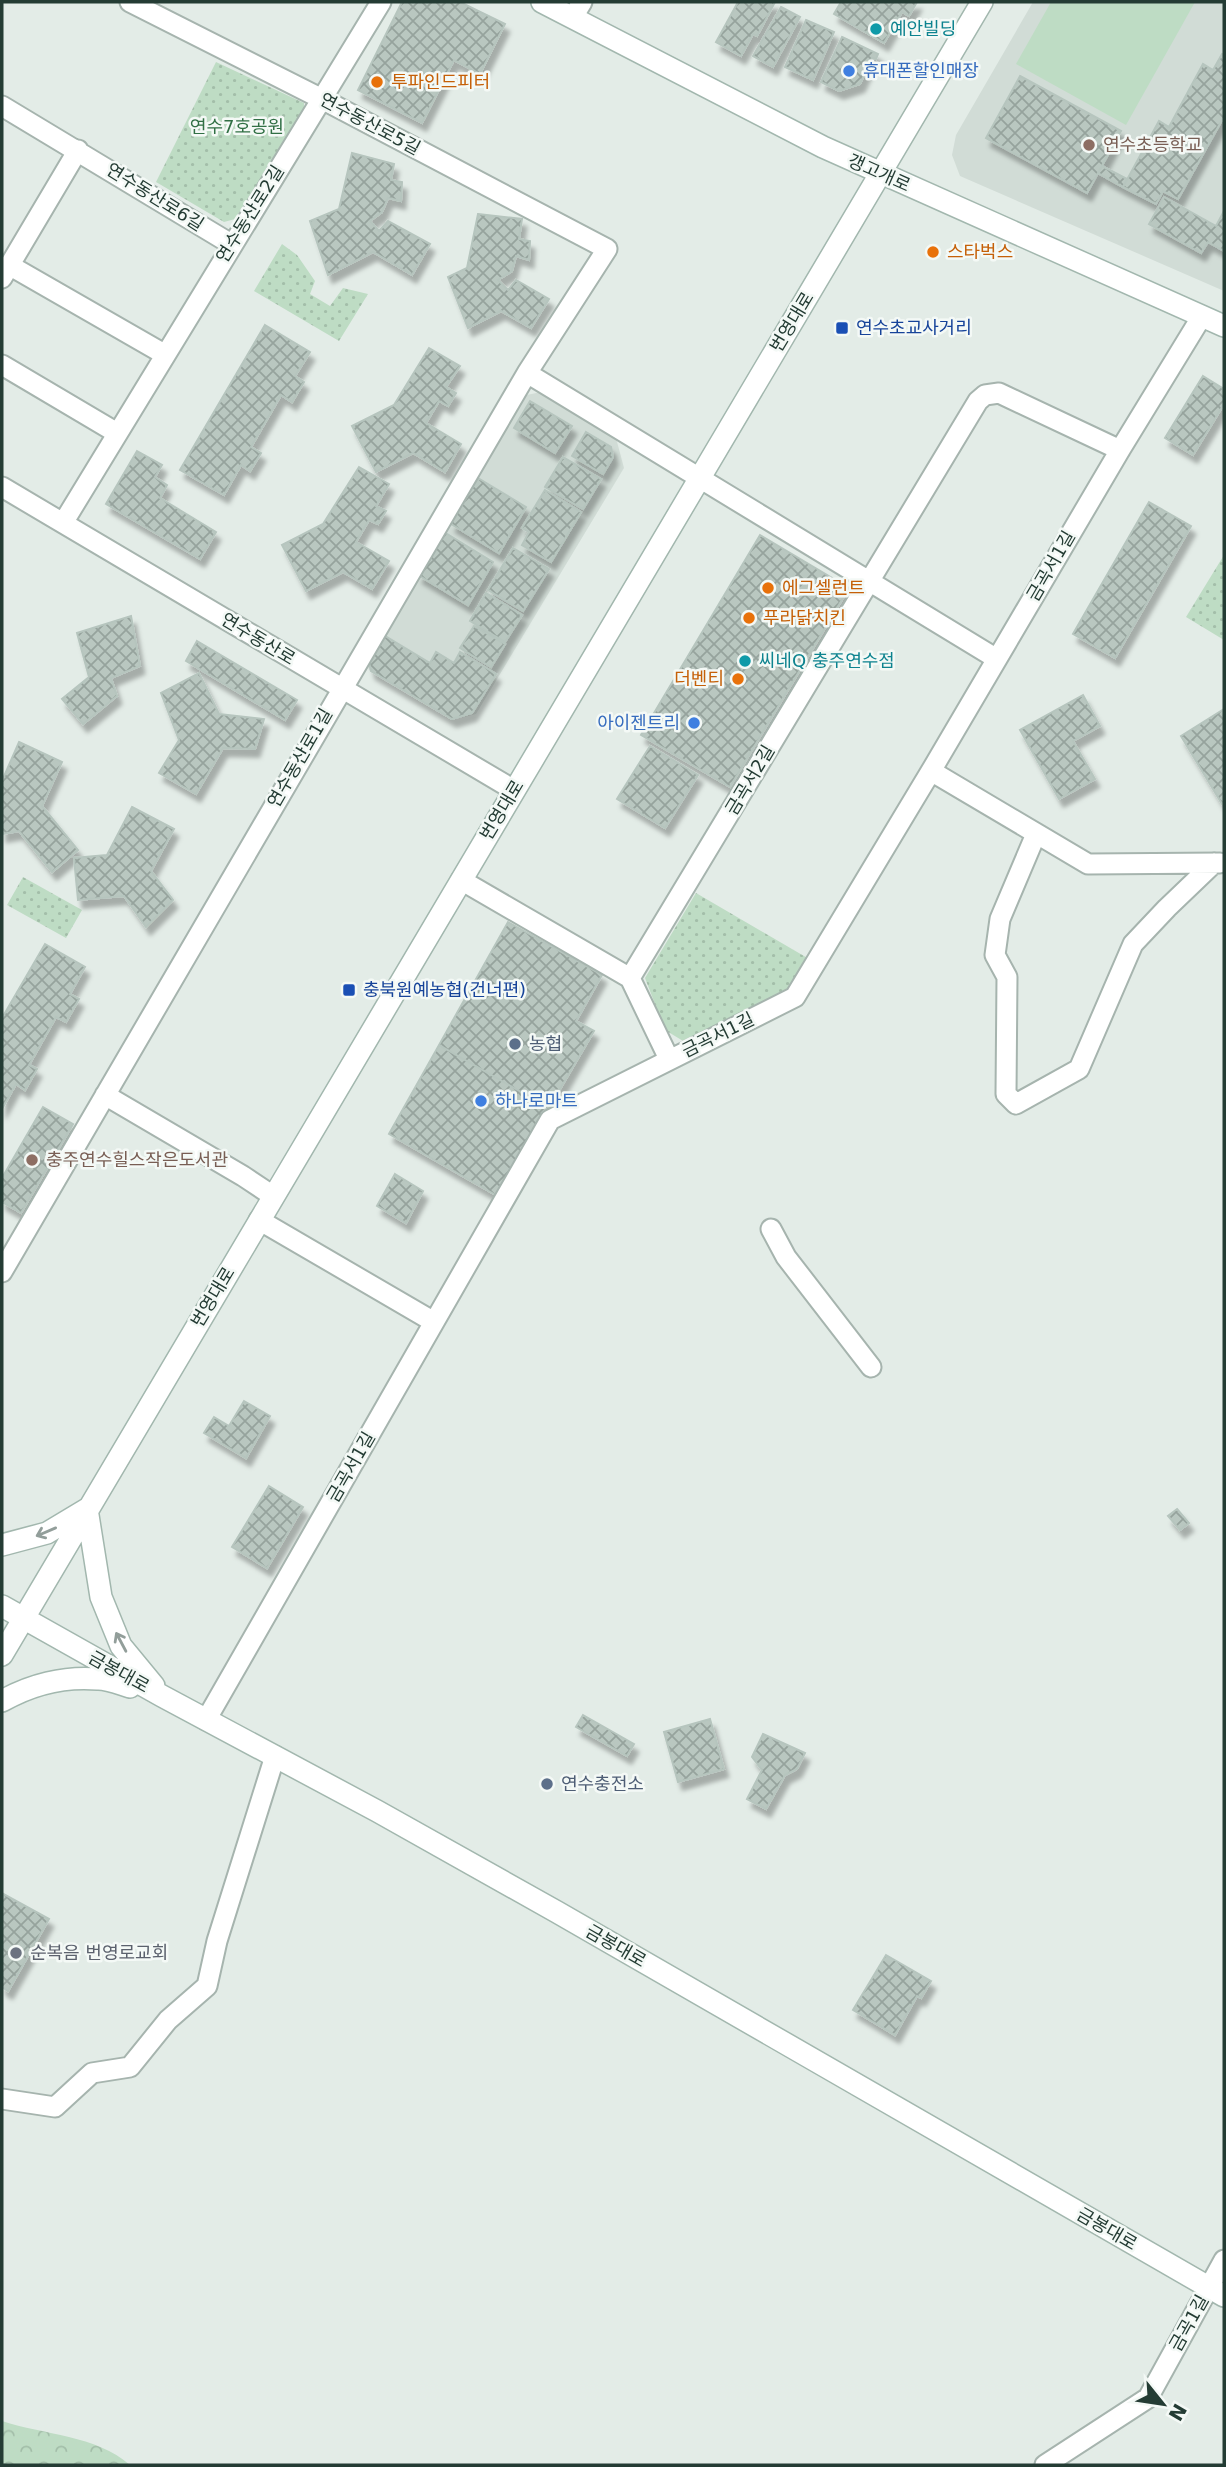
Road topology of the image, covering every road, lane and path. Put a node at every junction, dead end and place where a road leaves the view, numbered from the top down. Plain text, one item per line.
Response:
1 (130, 2) edge
2 (381, 2) edge
3 (542, 2) edge
4 (982, 2) edge
5 (578, 9) edge
6 (322, 99) junction
7 (2, 106) edge
8 (78, 150) junction
9 (880, 173) junction
10 (231, 244) junction
11 (607, 248) joint
12 (6, 271) edge
13 (1202, 316) junction
14 (1224, 326) edge
15 (164, 354) junction
16 (2, 365) edge
17 (527, 373) junction
18 (117, 433) junction
19 (1119, 450) junction
20 (699, 479) junction
21 (2, 487) edge
22 (63, 523) junction
23 (870, 583) junction
24 (997, 659) junction
25 (341, 688) junction
26 (931, 771) junction
27 (514, 790) junction
28 (1036, 834) junction
29 (1219, 863) edge
30 (461, 880) junction
31 (630, 978) junction
32 (669, 1059) junction
33 (105, 1094) junction
34 (273, 1196) junction
35 (259, 1220) junction
36 (771, 1229) dead end
37 (2, 1272) edge
38 (434, 1322) junction
39 (872, 1367) dead end
40 (87, 1509) junction
41 (2, 1545) edge
42 (2, 1606) edge
43 (24, 1618) junction
44 (2, 1655) edge
45 (162, 1696) junction
46 (2, 1701) edge
47 (206, 1720) junction
48 (275, 1756) junction
49 (2, 2099) edge
50 (1224, 2260) edge
51 (1216, 2291) edge
52 (1045, 2465) edge

1 - 6 street, 연수동산로5길
2 - 6 street, 연수동산로2길
3 - 5 street, 갱고개로
4 - 9 street, 번영대로
5 - 9 street, 갱고개로
6 - 10 street, 연수동산로2길
6 - 11 street, 연수동산로5길
7 - 8 street, 연수동산로6길
8 - 10 street, 연수동산로6길
8 - 12 street
9 - 13 street, 갱고개로
9 - 20 street, 번영대로
10 - 15 street, 연수동산로2길
11 - 17 street, 연수동산로1길
12 - 15 street
13 - 14 street, 갱고개로
13 - 19 street, 금곡서1길
15 - 18 street, 연수동산로2길
16 - 18 street
17 - 20 street
17 - 25 street, 연수동산로1길
18 - 22 street, 연수동산로2길
19 - 23 street, 금곡서2길
19 - 24 street, 금곡서1길
20 - 23 street
20 - 27 street, 번영대로
21 - 22 street, 연수동산로
22 - 25 street, 연수동산로
23 - 24 street
23 - 31 street, 금곡서2길
24 - 26 street, 금곡서1길
25 - 27 street, 연수동산로
25 - 33 street, 연수동산로1길
26 - 28 street
26 - 32 street, 금곡서1길
27 - 30 street, 번영대로
28 - 29 street
28 - 29 street
30 - 31 street
30 - 34 street, 번영대로
31 - 32 street
32 - 38 street, 금곡서1길
33 - 34 street
33 - 37 street, 연수동산로1길
34 - 35 street, 번영대로
35 - 38 street
35 - 40 street, 번영대로
36 - 39 street
38 - 47 street, 금곡서1길
40 -> 41 street
40 - 43 street, 번영대로
45 -> 40 street
42 - 43 street, 금봉대로
43 - 44 street, 번영대로
43 - 45 street, 금봉대로
45 - 46 street
45 - 47 street, 금봉대로
47 - 48 street, 금봉대로
48 - 49 street
48 - 51 street, 금봉대로
50 - 51 street, 금곡1길
51 - 52 street, 금곡1길

